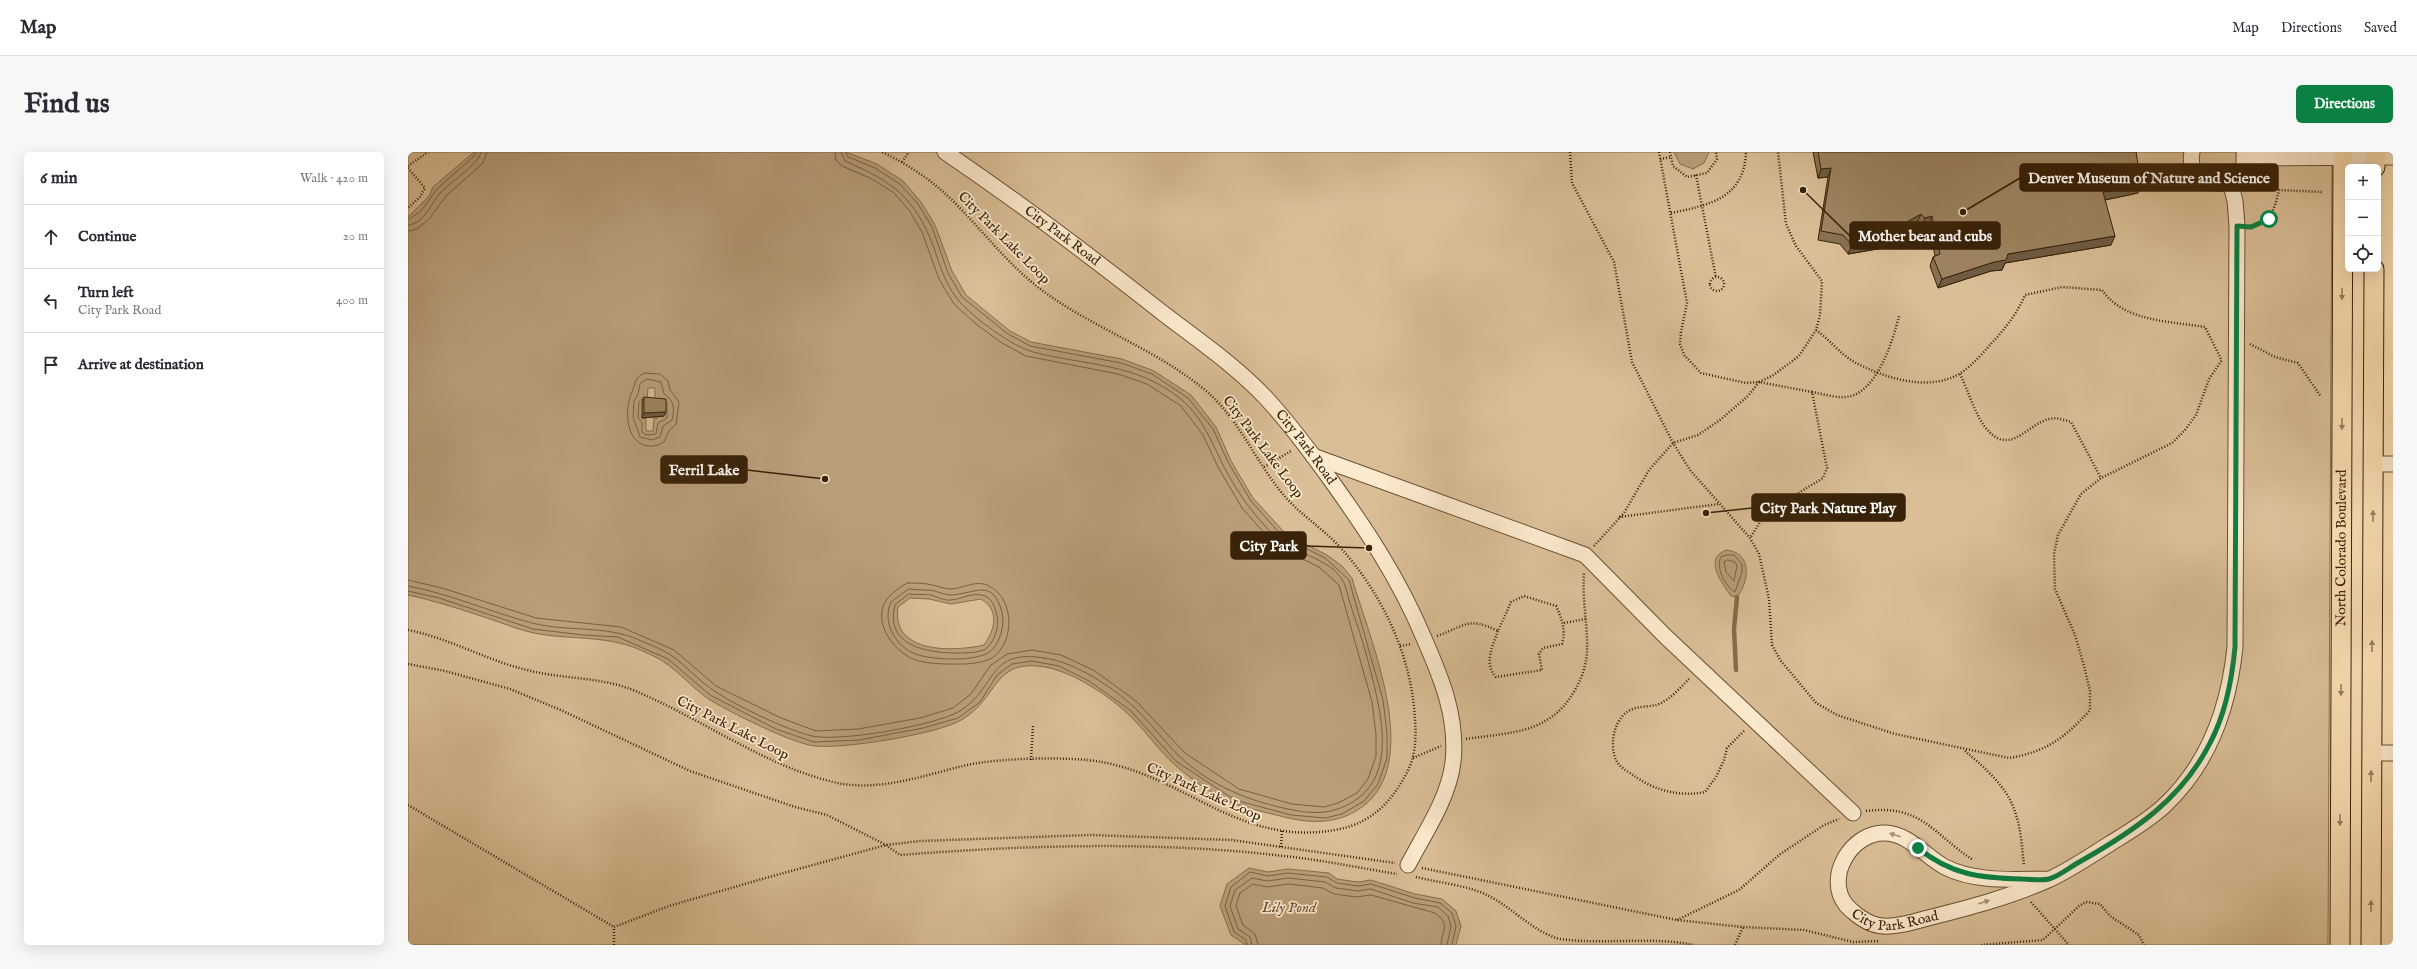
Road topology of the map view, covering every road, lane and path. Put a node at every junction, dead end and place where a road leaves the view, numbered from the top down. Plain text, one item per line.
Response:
1 (428, 152) edge
2 (882, 152) edge
3 (909, 152) edge
4 (945, 152) edge
5 (1570, 152) edge
6 (1659, 152) edge
7 (1670, 152) edge
8 (1716, 152) edge
9 (1746, 152) edge
10 (1778, 152) edge
11 (2192, 152) edge
12 (2244, 155) edge
13 (2343, 155) edge
14 (1671, 157) junction
15 (2380, 158) edge
16 (1660, 159) junction
17 (902, 162) junction
18 (408, 167) edge
19 (1696, 175) junction
20 (2230, 181) junction
21 (2323, 192) dead end
22 (1700, 207) junction
23 (408, 208) edge
24 (1671, 213) junction
25 (2237, 226) junction
26 (2374, 272) edge
27 (1716, 278) junction
28 (1899, 316) dead end
29 (1816, 330) junction
30 (2236, 344) junction
31 (2222, 360) junction
32 (2222, 368) dead end
33 (1877, 372) junction
34 (1960, 374) junction
35 (1759, 382) junction
36 (1812, 392) junction
37 (2321, 397) dead end
38 (1304, 444) junction
39 (1313, 456) junction
40 (2373, 464) junction
41 (2393, 464) edge
42 (1264, 467) junction
43 (2101, 478) junction
44 (1720, 504) junction
45 (1620, 517) dead end
46 (1750, 538) junction
47 (1586, 619) dead end
48 (1564, 623) junction
49 (408, 630) edge
50 (1498, 631) junction
51 (1425, 640) junction
52 (1400, 646) junction
53 (408, 664) edge
54 (1698, 668) junction
55 (1753, 719) junction
56 (1033, 726) dead end
57 (1454, 740) junction
58 (1963, 750) junction
59 (2371, 753) junction
60 (2393, 753) edge
61 (1413, 758) junction
62 (1031, 760) junction
63 (408, 805) edge
64 (1853, 813) dead end
65 (1282, 831) junction
66 (886, 845) junction
67 (1281, 847) junction
68 (2024, 871) dead end
69 (1407, 872) junction
70 (2049, 879) junction
71 (2027, 896) dead end
72 (614, 927) junction
73 (1743, 927) junction
74 (1804, 930) dead end
75 (2054, 930) junction
76 (614, 945) edge
77 (1694, 945) edge
78 (1735, 945) edge
79 (1981, 945) edge
80 (2069, 945) edge
81 (2144, 945) edge
82 (2340, 945) edge
83 (2371, 945) edge

1 - 18 path
2 - 17 path, City Park Lake Loop
3 - 17 path
4 - 38 street, City Park Road
5 - 44 path
6 - 16 path
7 - 14 path
8 - 19 path
9 - 22 path
10 - 29 path
11 - 20 street
12 - 13 street
12 - 20 street
13 - 15 street
13 -> 82 main road, North Colorado Boulevard
14 - 16 path
14 - 19 path
16 - 24 path
17 - 42 path, City Park Lake Loop
18 - 23 path
19 - 22 path
20 - 25 street, City Park Road
21 - 25 path
22 - 24 path
22 - 27 path
24 - 35 path
25 - 30 street, City Park Road
26 - 40 main road
27 - 27 path
28 - 33 path
29 - 33 path
29 - 35 path
30 - 31 path
30 - 37 path
30 - 70 street, City Park Road
31 - 32 path
31 - 34 path
31 - 43 path
33 - 34 path
33 - 36 path
34 - 43 path
35 - 36 path
36 - 46 path
38 - 39 street, City Park Road
38 - 42 path
39 - 51 street, City Park Road
39 - 54 street
40 - 41 street
59 -> 40 main road
42 - 52 path, City Park Lake Loop
43 - 58 path
44 - 45 path
44 - 46 path
46 - 58 path
47 - 48 path
48 - 50 path
48 - 50 path
49 - 62 path, City Park Lake Loop
50 - 51 path
51 - 52 path
51 - 57 street, City Park Road
52 - 61 path, City Park Lake Loop
53 - 66 path
54 - 55 street
54 - 55 path
55 - 64 street
56 - 62 path
57 - 61 path
57 - 69 street, City Park Road
58 - 68 path
59 - 60 street
83 -> 59 main road
61 - 65 path, City Park Lake Loop
62 - 65 path, City Park Lake Loop
63 - 72 path
65 - 67 path
66 - 67 path
66 - 69 path
66 - 72 path
67 - 69 path
69 - 73 path
69 - 77 path
70 -> 70 street, City Park Road
71 - 75 path
72 - 76 path
73 - 74 path
73 - 78 path
75 - 79 path
75 - 80 path
75 - 81 path

